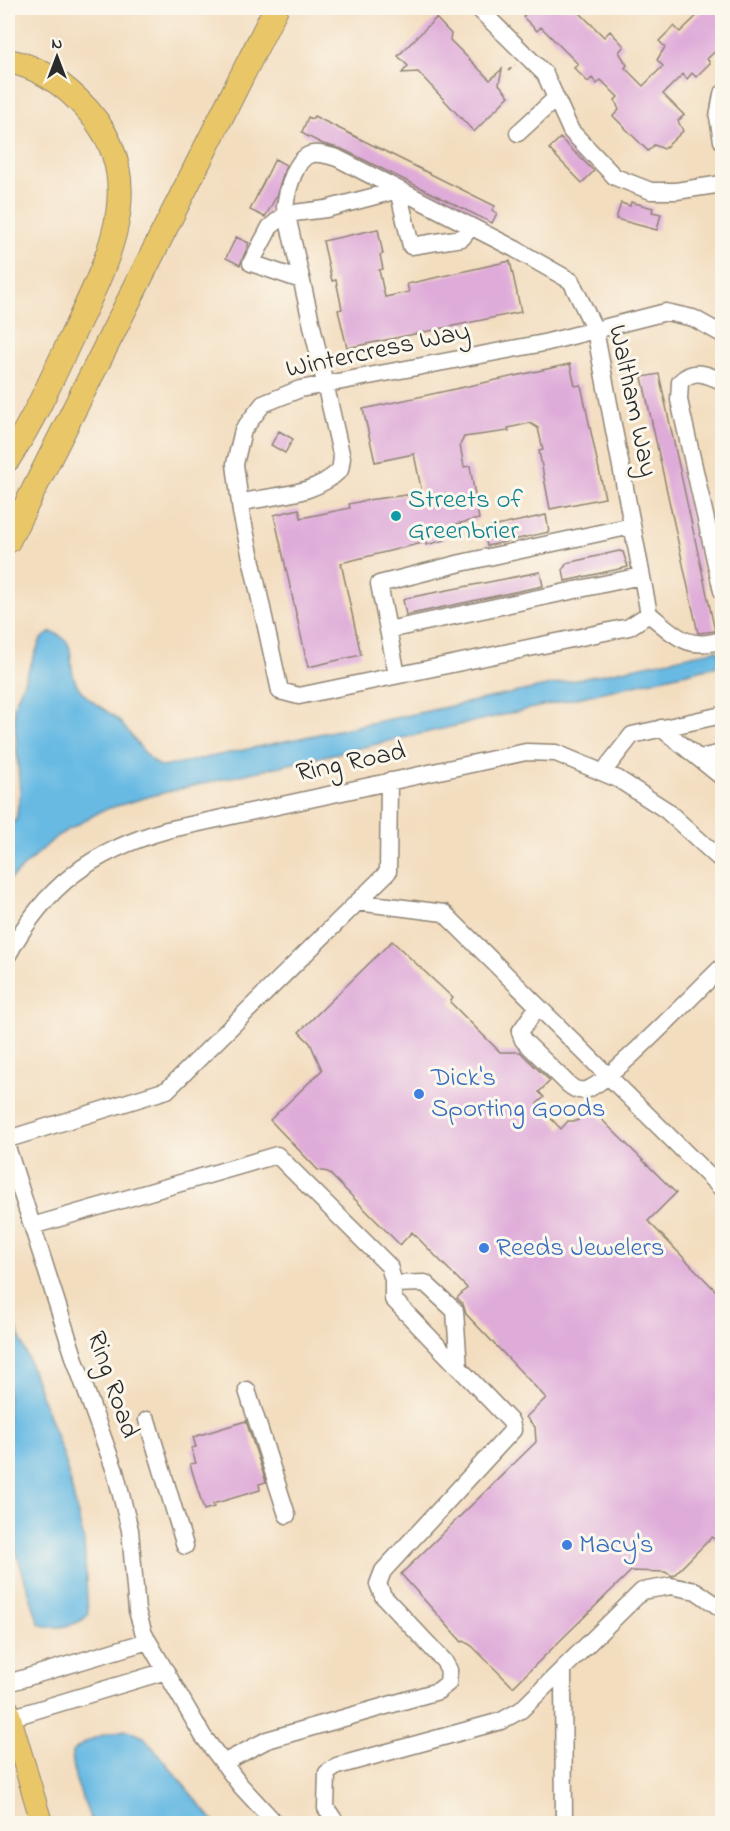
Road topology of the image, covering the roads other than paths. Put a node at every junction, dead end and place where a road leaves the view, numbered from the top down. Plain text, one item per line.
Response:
1 (276, 8) edge
2 (478, 8) edge
3 (8, 61) edge
4 (723, 94) edge
5 (556, 98) junction
6 (518, 132) dead end
7 (723, 141) edge
8 (723, 184) edge
9 (398, 190) junction
10 (286, 214) junction
11 (471, 227) junction
12 (301, 280) junction
13 (595, 330) junction
14 (723, 334) edge
15 (723, 381) edge
16 (326, 384) junction
17 (8, 459) edge
18 (240, 502) junction
19 (632, 526) junction
20 (8, 541) edge
21 (641, 576) junction
22 (723, 591) edge
23 (649, 614) junction
24 (388, 630) junction
25 (723, 640) edge
26 (397, 675) junction
27 (723, 715) edge
28 (661, 728) junction
29 (723, 753) edge
30 (699, 758) junction
31 (603, 772) junction
32 (723, 777) edge
33 (389, 781) junction
34 (722, 859) edge
35 (357, 902) junction
36 (8, 955) edge
37 (723, 967) edge
38 (538, 1006) junction
39 (609, 1077) junction
40 (8, 1139) edge
41 (8, 1150) edge
42 (723, 1189) edge
43 (32, 1226) junction
44 (393, 1284) junction
45 (459, 1368) junction
46 (247, 1390) dead end
47 (147, 1420) dead end
48 (287, 1515) dead end
49 (185, 1546) dead end
50 (723, 1609) edge
51 (148, 1641) junction
52 (563, 1669) junction
53 (166, 1671) junction
54 (8, 1683) edge
55 (9, 1713) edge
56 (223, 1763) junction
57 (42, 1824) edge
58 (276, 1824) edge
59 (337, 1824) edge
60 (564, 1824) edge

1 - 20 highway
2 - 5 street
3 - 17 highway
4 - 7 street
5 - 6 street
5 - 8 street
9 - 10 street
9 - 10 street, Waltham Way
9 - 11 street, Waltham Way
9 - 11 street
10 - 12 street
10 - 12 street
11 - 13 street, Waltham Way
12 - 16 street
13 - 14 street, Wintercress Way
13 - 16 street, Wintercress Way
13 - 19 street, Waltham Way
15 - 22 street
16 - 18 street, Wintercress Way
16 - 18 street
18 - 26 street, Wintercress Way
19 - 21 street, Waltham Way
19 - 24 street
21 - 23 street, Waltham Way
21 - 24 street
23 - 25 street
23 - 26 street
24 - 26 street
27 - 28 street
28 - 30 street
28 - 31 street
29 - 30 street
30 - 32 street
31 - 33 street, Ring Road
31 - 34 street, Ring Road
33 - 35 street
33 - 36 street, Ring Road
35 - 38 street
35 - 40 street
37 - 39 street
38 - 39 street
38 - 39 street
39 - 42 street
41 - 43 street, Ring Road
43 - 44 street
43 - 51 street, Ring Road
44 - 45 street
44 - 45 street
45 - 56 street
46 - 48 street
47 - 49 street
50 - 52 street
51 - 53 street, Ring Road
51 - 54 street
52 - 59 street
52 - 60 street
53 - 55 street
53 - 56 street, Ring Road
55 - 57 main road
56 - 58 street, Ring Road

